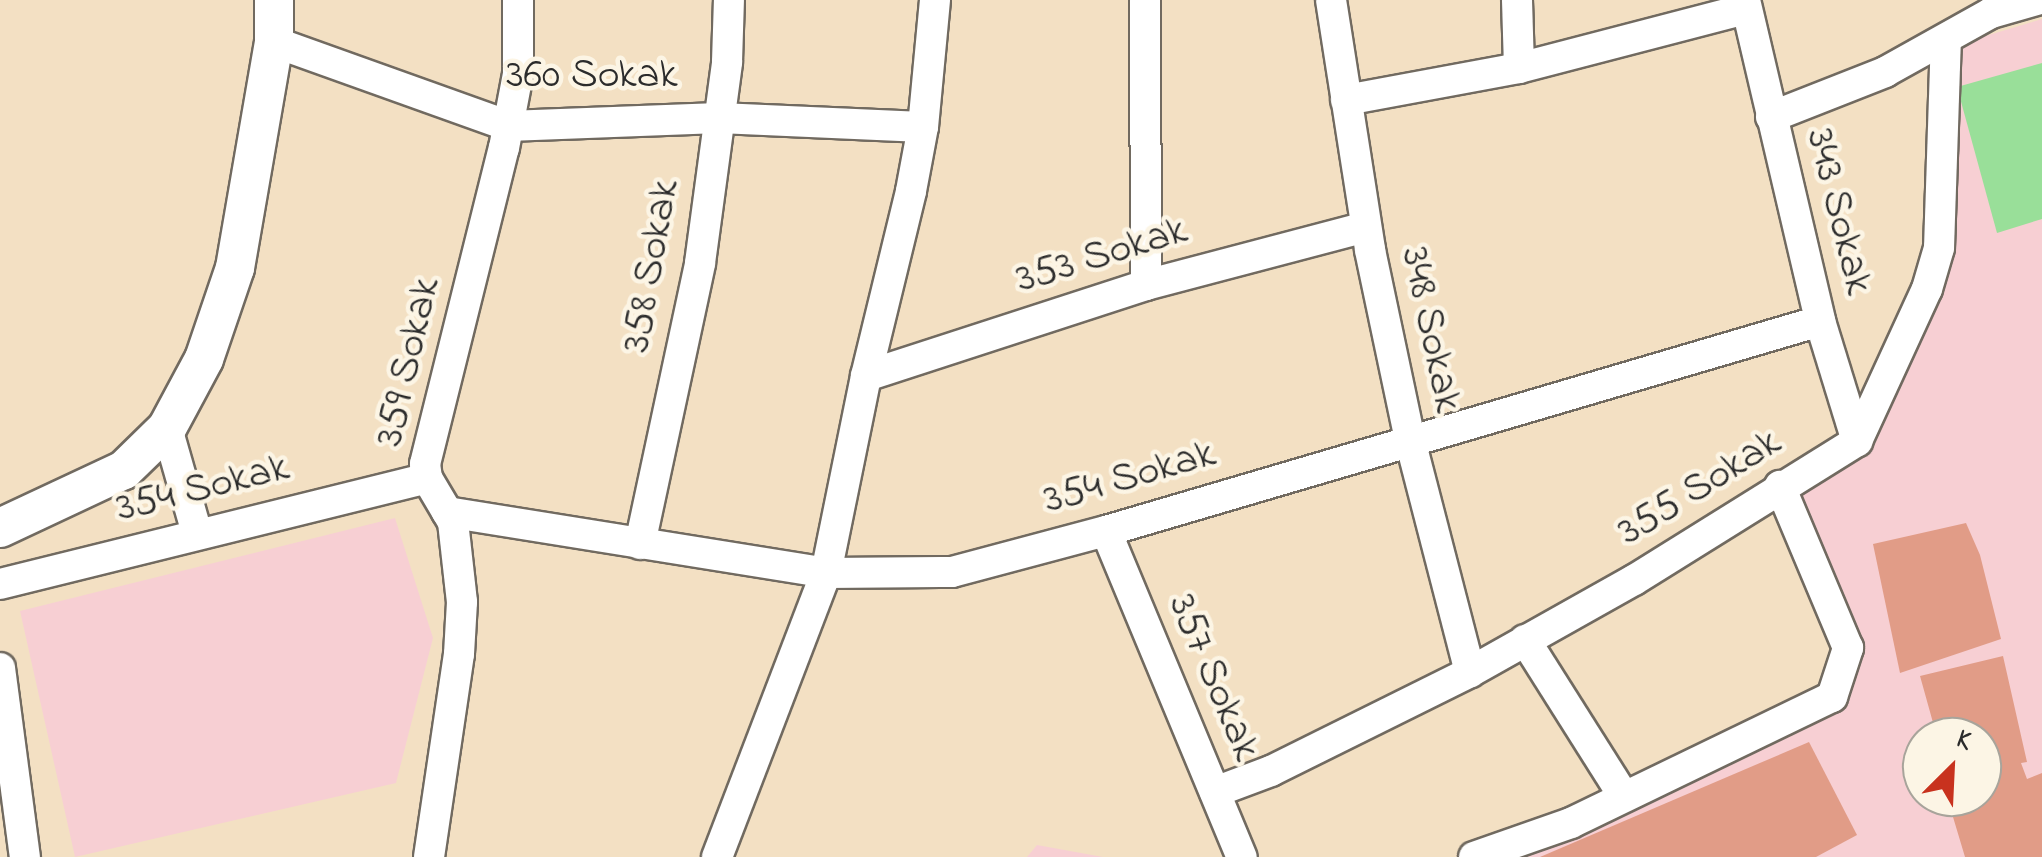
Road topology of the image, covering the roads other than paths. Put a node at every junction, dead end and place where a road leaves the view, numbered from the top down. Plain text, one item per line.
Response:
1 (274, 0) edge
2 (518, 0) edge
3 (728, 0) edge
4 (935, 0) edge
5 (1144, 0) edge
6 (1330, 0) edge
7 (1517, 0) edge
8 (2038, 0) edge
9 (1745, 4) edge
10 (1988, 6) edge
11 (274, 42) junction
12 (1946, 42) junction
13 (1519, 68) junction
14 (1346, 100) junction
15 (1771, 117) junction
16 (720, 118) junction
17 (508, 126) junction
18 (923, 127) junction
19 (1365, 226) junction
20 (1146, 285) junction
21 (1820, 321) junction
22 (866, 376) junction
23 (167, 428) junction
24 (1410, 440) junction
25 (1857, 441) junction
26 (427, 478) junction
27 (1780, 486) junction
28 (447, 512) junction
29 (0, 528) edge
30 (1106, 531) junction
31 (196, 533) junction
32 (640, 544) junction
33 (826, 572) junction
34 (0, 584) edge
35 (1525, 640) junction
36 (0, 668) edge
37 (1470, 672) junction
38 (1215, 792) junction
39 (1623, 796) junction
40 (25, 857) edge
41 (429, 857) edge
42 (717, 857) edge
43 (1242, 857) edge
44 (1474, 857) edge

1 - 11 street
2 - 17 street, 359 Sokak
3 - 16 street, 358 Sokak
4 - 18 street
5 - 20 street
6 - 14 street, 348 Sokak
7 - 13 street
8 - 10 street
9 - 13 street
9 - 15 street, 343 Sokak
10 - 12 street
11 - 17 street, 360 Sokak
11 - 23 street
12 - 15 street
12 - 25 street
13 - 14 street
14 - 19 street, 348 Sokak
15 - 21 street, 343 Sokak
16 - 17 street, 360 Sokak
16 - 18 street, 360 Sokak
16 - 32 street, 358 Sokak
17 - 26 street, 359 Sokak
18 - 22 street
19 - 20 street, 353 Sokak
19 - 24 street, 348 Sokak
20 - 22 street, 353 Sokak
21 - 24 street, 354 Sokak
21 - 25 street, 343 Sokak
22 - 33 street
23 - 29 street
23 - 31 street
24 - 30 street, 354 Sokak
24 - 37 street, 348 Sokak
25 - 27 street, 355 Sokak
26 - 28 street, 359 Sokak
26 - 31 street, 354 Sokak
27 - 35 street, 355 Sokak
27 - 39 street
28 - 32 street, 354 Sokak
28 - 41 street, 359 Sokak
30 - 33 street, 354 Sokak
30 - 38 street, 357 Sokak
31 - 34 street, 354 Sokak
32 - 33 street, 354 Sokak
33 - 42 street
35 - 37 street, 355 Sokak
35 - 39 street
36 - 40 street
37 - 38 street, 355 Sokak
38 - 43 street, 357 Sokak
39 - 44 street

